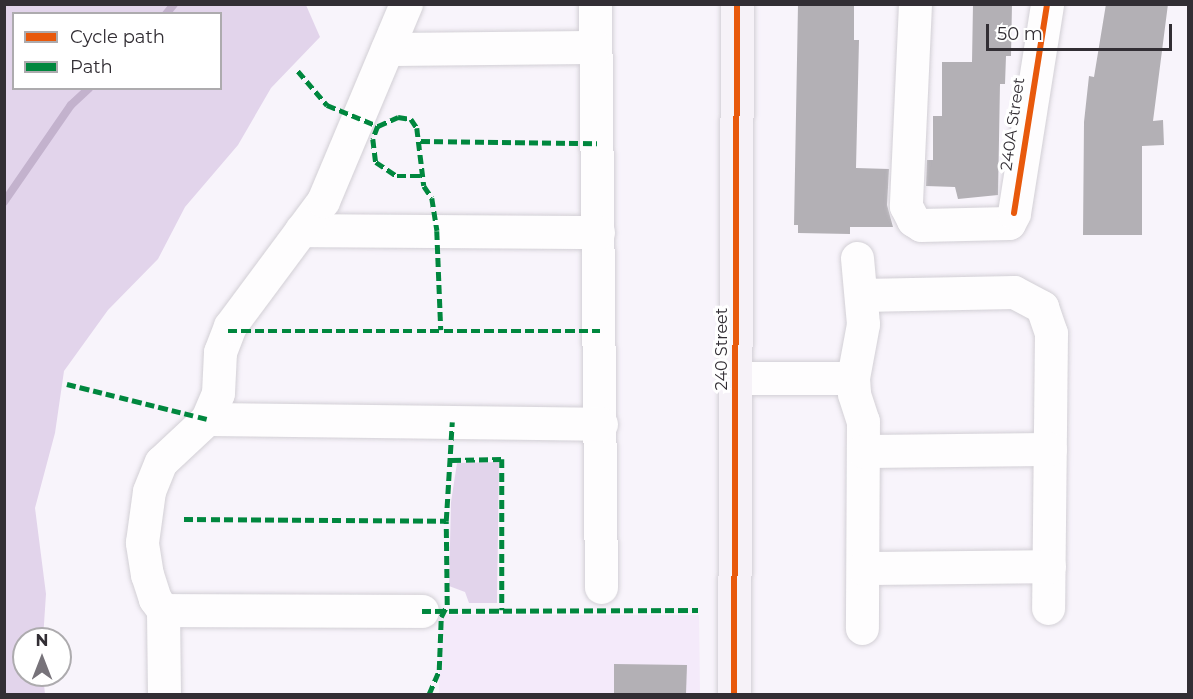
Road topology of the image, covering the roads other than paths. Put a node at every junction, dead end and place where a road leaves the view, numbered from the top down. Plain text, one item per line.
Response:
1 (406, 4) edge
2 (595, 4) edge
3 (737, 4) edge
4 (915, 4) edge
5 (1047, 4) edge
6 (595, 46) junction
7 (387, 49) junction
8 (301, 230) junction
9 (598, 232) junction
10 (857, 258) dead end
11 (861, 295) junction
12 (736, 378) junction
13 (853, 378) junction
14 (207, 419) junction
15 (601, 424) junction
16 (1050, 449) junction
17 (863, 451) junction
18 (1048, 566) junction
19 (863, 568) junction
20 (601, 587) dead end
21 (1048, 608) dead end
22 (163, 610) junction
23 (422, 611) dead end
24 (862, 628) dead end
25 (164, 694) edge
26 (734, 694) edge

1 - 7 street
2 - 6 street
3 - 12 main road, 240 Street
4 - 5 street, 240A Street
6 - 7 street
6 - 9 street
7 - 8 street
8 - 9 street
8 - 14 street
9 - 15 street
10 - 11 street
11 - 13 street
11 - 16 street
12 - 13 street
12 - 26 main road, 240 Street
13 - 17 street
14 - 15 street
14 - 22 street
15 - 20 street
16 - 17 street
16 - 18 street
17 - 19 street
18 - 19 street
18 - 21 street
19 - 24 street
22 - 23 street
22 - 25 street

